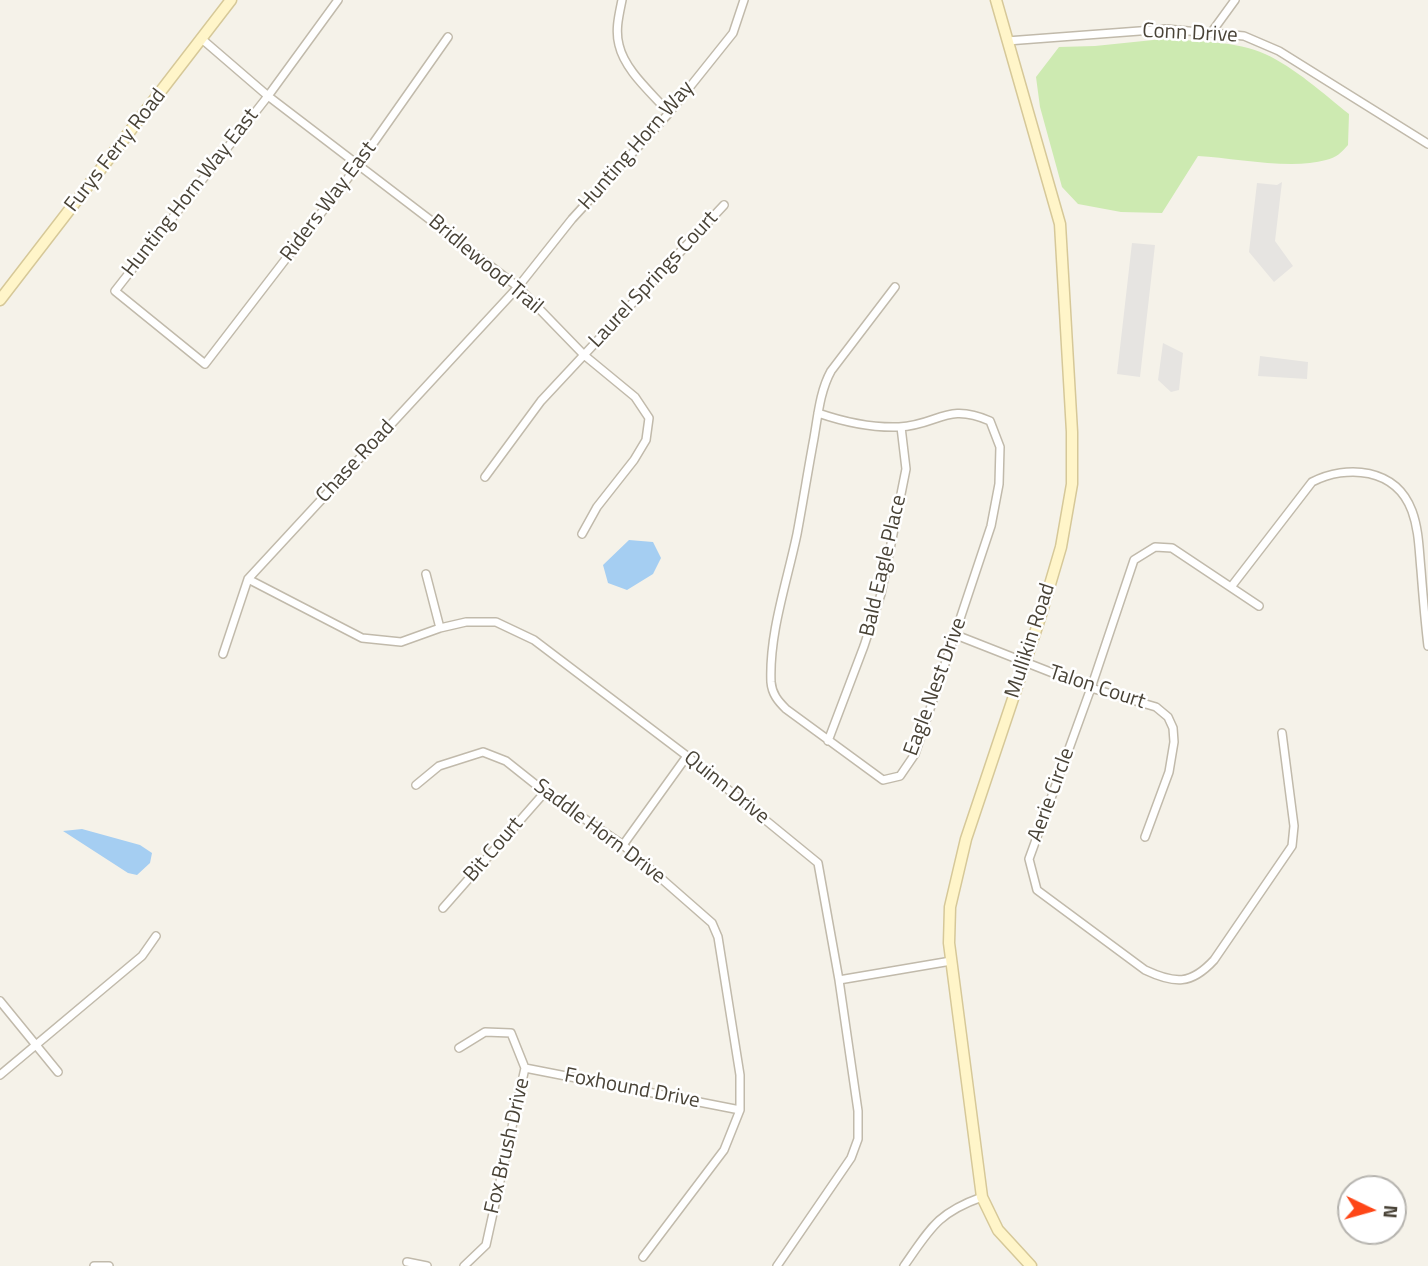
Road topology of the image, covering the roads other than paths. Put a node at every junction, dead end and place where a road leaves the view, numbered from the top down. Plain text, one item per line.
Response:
1 (231, 0) edge
2 (338, 0) edge
3 (622, 0) edge
4 (744, 0) edge
5 (996, 0) edge
6 (1235, 0) edge
7 (1211, 33) junction
8 (448, 37) dead end
9 (203, 40) junction
10 (1007, 41) junction
11 (268, 96) junction
12 (669, 113) junction
13 (1428, 144) edge
14 (358, 165) junction
15 (724, 205) dead end
16 (518, 287) junction
17 (895, 287) dead end
18 (0, 300) edge
19 (584, 355) junction
20 (205, 364) joint
21 (818, 413) junction
22 (901, 427) junction
23 (485, 477) dead end
24 (582, 534) dead end
25 (426, 574) dead end
26 (248, 579) junction
27 (1231, 587) junction
28 (1259, 606) dead end
29 (440, 628) junction
30 (956, 635) junction
31 (1427, 646) edge
32 (223, 654) dead end
33 (1024, 662) junction
34 (1091, 688) junction
35 (1282, 733) dead end
36 (828, 741) junction
37 (687, 756) junction
38 (416, 785) dead end
39 (545, 792) junction
40 (1145, 837) dead end
41 (623, 845) junction
42 (443, 908) dead end
43 (156, 936) dead end
44 (951, 961) junction
45 (839, 980) junction
46 (0, 1001) edge
47 (36, 1045) junction
48 (459, 1048) dead end
49 (525, 1068) junction
50 (58, 1072) dead end
51 (0, 1076) edge
52 (740, 1110) junction
53 (982, 1197) junction
54 (643, 1258) dead end
55 (407, 1262) dead end
56 (94, 1266) edge
57 (109, 1266) edge
58 (427, 1266) edge
59 (464, 1266) edge
60 (777, 1266) edge
61 (904, 1266) edge
62 (1031, 1266) edge

1 - 9 street, Furys Ferry Road
2 - 11 street, Hunting Horn Way East
3 - 12 street
4 - 12 street, Hunting Horn Way
5 - 10 street, Mullikin Road
6 - 7 street
7 - 10 street, Conn Drive
7 - 13 street, Conn Drive
8 - 14 street, Riders Way East
9 - 11 street, Bridlewood Trail
9 - 18 street, Furys Ferry Road
10 - 33 street, Mullikin Road
11 - 14 street, Bridlewood Trail
11 - 20 street, Hunting Horn Way East
12 - 16 street, Hunting Horn Way
14 - 16 street, Bridlewood Trail
14 - 20 street, Riders Way East
15 - 19 street, Laurel Springs Court
16 - 19 street, Bridlewood Trail
16 - 26 street, Chase Road
17 - 21 street, Eagle Nest Drive
19 - 23 street, Laurel Springs Court
19 - 24 street, Bridlewood Trail
21 - 22 street, Eagle Nest Drive
21 - 36 street, Eagle Nest Drive
22 - 30 street, Eagle Nest Drive
22 - 36 street, Bald Eagle Place
25 - 29 street
26 - 29 street, Quinn Drive
26 - 32 street, Chase Road
27 - 28 street, Aerie Circle
27 - 31 street
27 - 34 street, Aerie Circle
29 - 37 street, Quinn Drive
30 - 33 street, Talon Court
30 - 36 street, Eagle Nest Drive
33 - 34 street, Talon Court
33 - 44 street, Mullikin Road
34 - 35 street, Aerie Circle
34 - 40 street, Talon Court
37 - 41 street
37 - 45 street, Quinn Drive
38 - 39 street, Saddle Horn Drive
39 - 41 street, Saddle Horn Drive
39 - 42 street, Bit Court
41 - 52 street, Saddle Horn Drive
43 - 47 street
44 - 45 street
44 - 53 street, Mullikin Road
45 - 60 street, Quinn Drive
46 - 47 street
47 - 50 street
47 - 51 street
48 - 49 street, Fox Brush Drive
49 - 52 street, Foxhound Drive
49 - 59 street, Fox Brush Drive
52 - 54 street, Saddle Horn Drive
53 - 61 street
53 - 62 street, Mullikin Road
55 - 58 street
56 - 57 street

